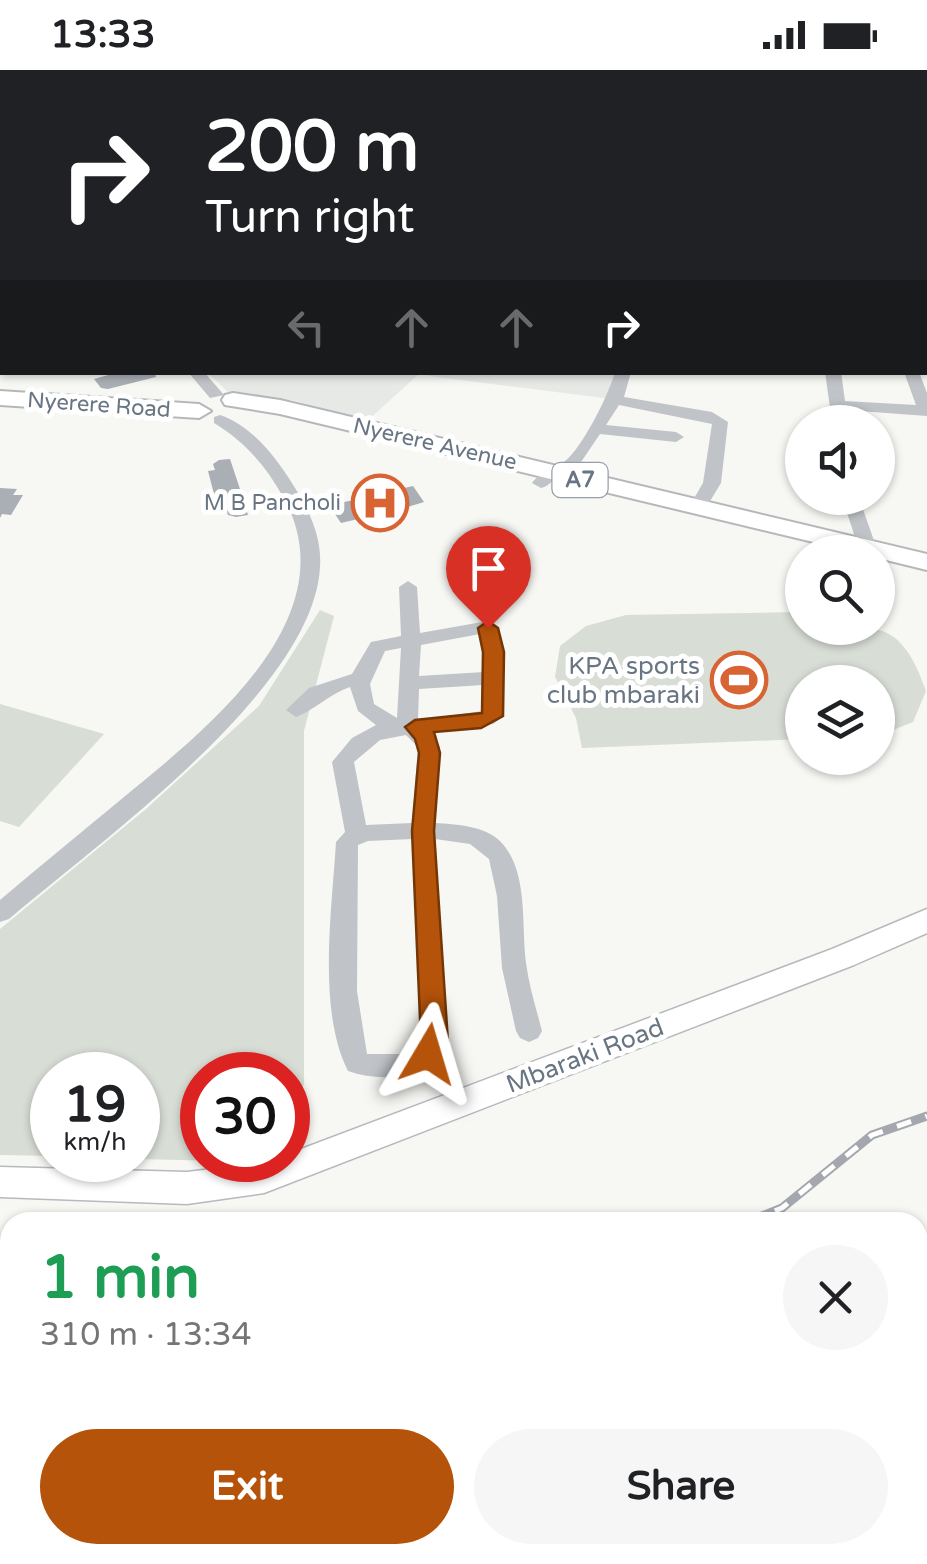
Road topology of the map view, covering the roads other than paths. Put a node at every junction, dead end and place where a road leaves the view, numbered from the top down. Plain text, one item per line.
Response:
1 (622, 375) edge
2 (833, 375) edge
3 (912, 375) edge
4 (0, 387) edge
5 (0, 398) edge
6 (615, 400) junction
7 (217, 403) edge
8 (838, 405) edge
9 (927, 411) edge
10 (895, 412) edge
11 (596, 429) junction
12 (676, 437) dead end
13 (560, 477) junction
14 (698, 507) junction
15 (796, 535) edge
16 (785, 537) edge
17 (895, 557) edge
18 (927, 562) edge
19 (895, 563) edge
20 (927, 574) edge
21 (408, 587) dead end
22 (411, 640) junction
23 (494, 678) junction
24 (359, 680) junction
25 (410, 683) junction
26 (296, 710) dead end
27 (408, 726) junction
28 (423, 831) junction
29 (357, 835) junction
30 (0, 913) edge
31 (927, 920) edge
32 (529, 1030) dead end
33 (0, 1182) edge

1 - 6 street
2 - 8 street
3 - 9 street
4 - 7 highway, Nyerere Road / A7
5 - 7 highway, Nyerere Road / A7
6 - 11 street
6 - 14 street
7 - 13 highway, Nyerere Avenue / A7
7 - 30 street
9 - 10 street
11 - 12 street
11 - 13 street
13 - 14 highway, Nyerere Avenue / A7
13 - 16 highway, Nyerere Avenue / A7
14 - 15 highway, Nyerere Avenue / A7
17 - 18 highway, Nyerere Avenue / A7
19 - 20 highway, Nyerere Avenue / A7
21 - 22 street
22 - 23 street
22 - 24 street
22 - 25 street
23 - 25 street
23 - 27 street
24 - 26 street
24 - 27 street
25 - 27 street
27 - 28 street
27 - 29 street
28 - 29 street
28 - 29 street
28 - 32 street
31 - 33 main road, Mbaraki Road

